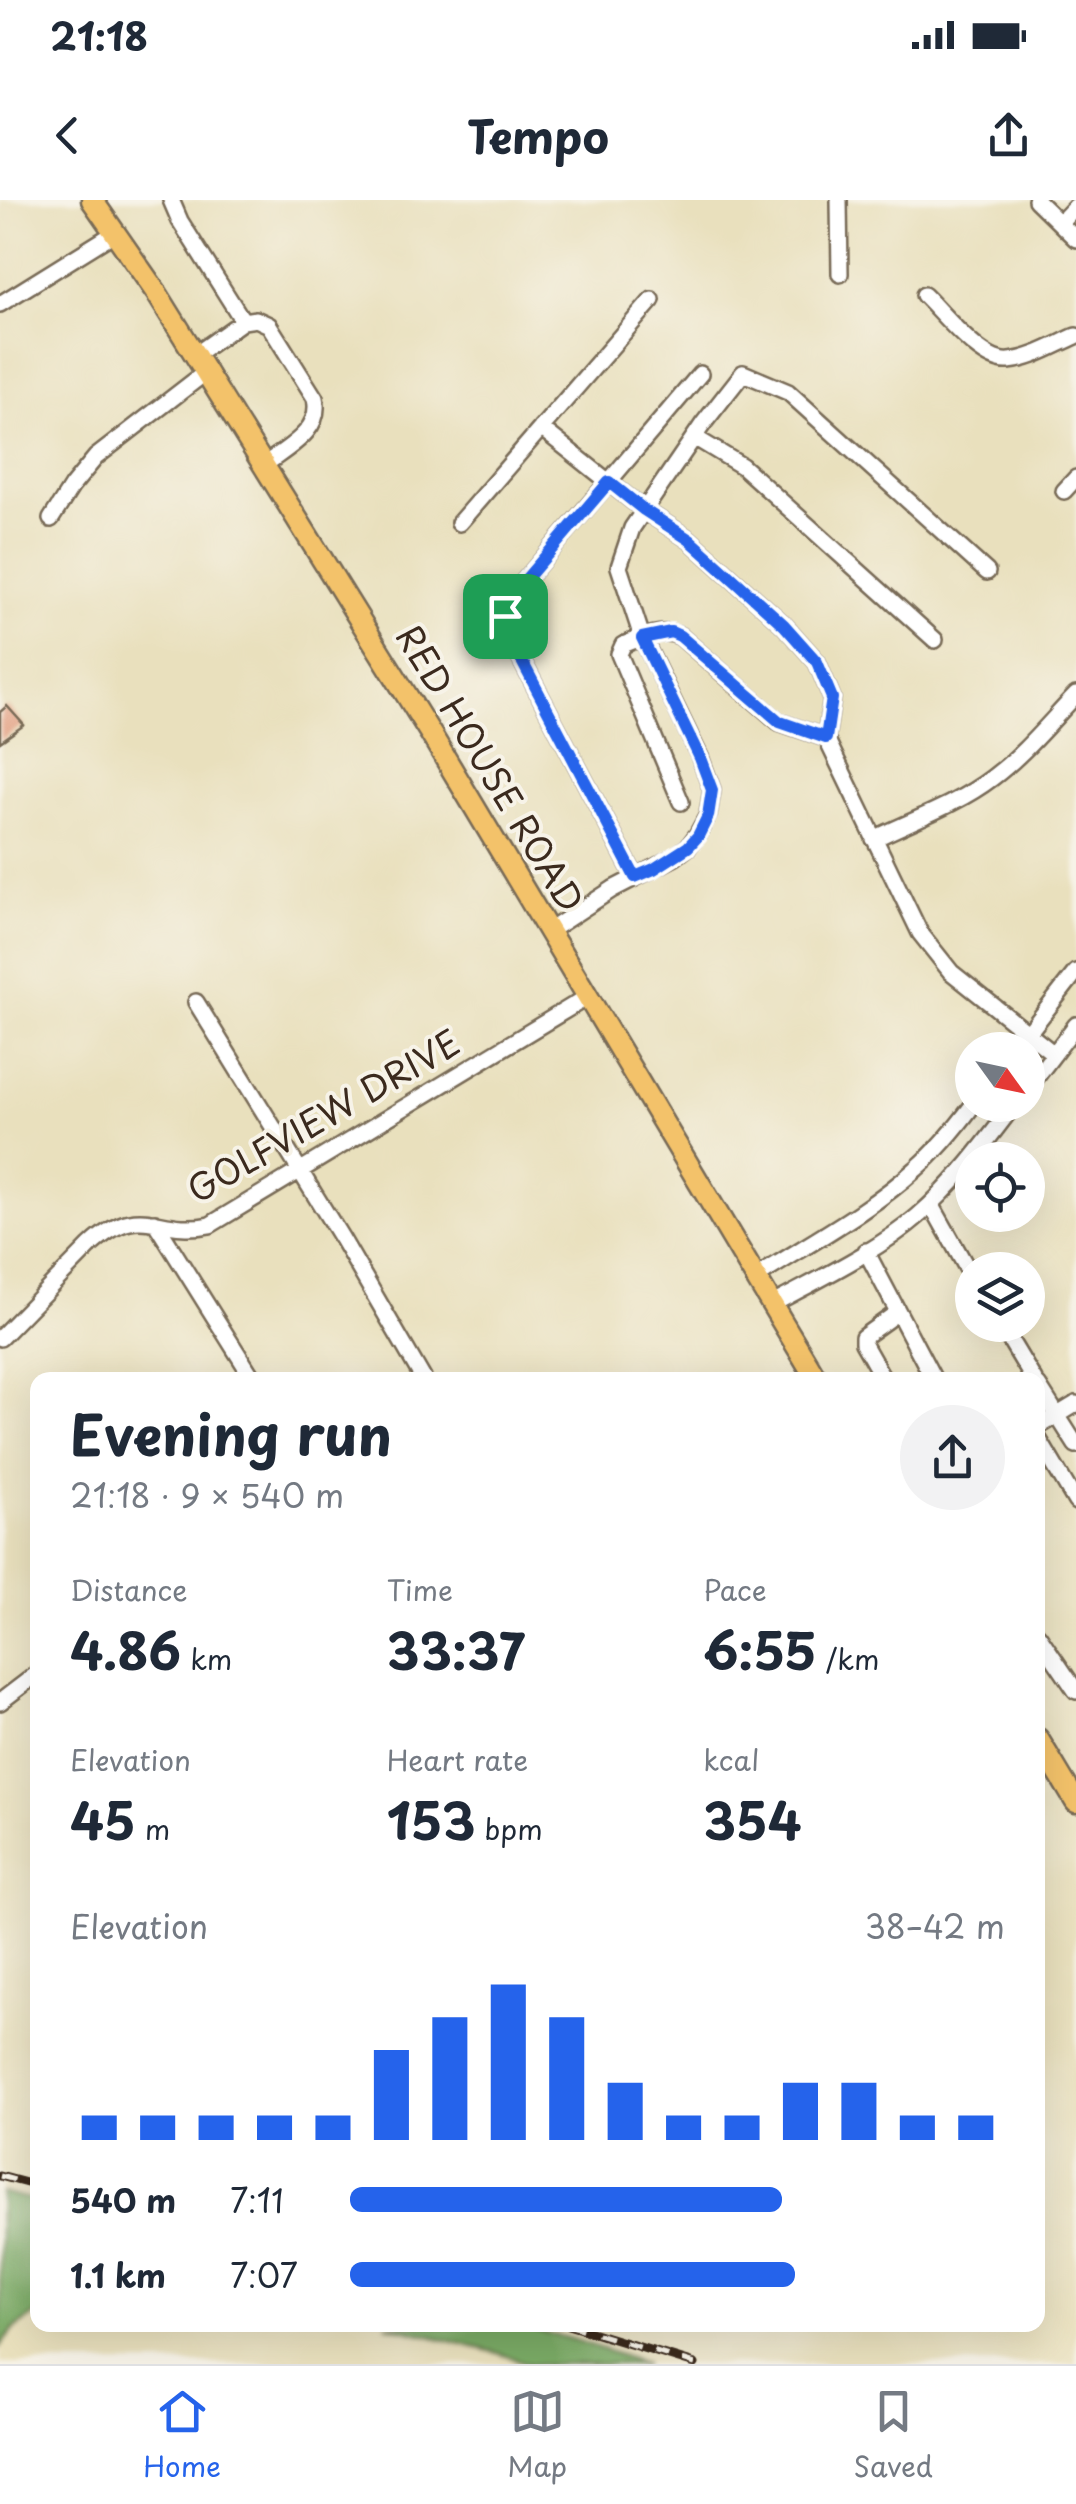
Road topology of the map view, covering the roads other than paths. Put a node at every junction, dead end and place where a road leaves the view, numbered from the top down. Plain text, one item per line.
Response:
1 (92, 200) edge
2 (171, 200) edge
3 (839, 200) edge
4 (1036, 200) edge
5 (1076, 206) edge
6 (1060, 222) junction
7 (116, 232) junction
8 (1076, 239) edge
9 (840, 274) dead end
10 (924, 295) dead end
11 (652, 300) dead end
12 (0, 304) edge
13 (243, 321) junction
14 (1070, 339) edge
15 (1076, 356) edge
16 (200, 363) junction
17 (700, 374) dead end
18 (541, 428) junction
19 (694, 437) junction
20 (263, 466) junction
21 (609, 482) junction
22 (644, 510) junction
23 (51, 519) dead end
24 (459, 523) dead end
25 (986, 572) dead end
26 (642, 638) junction
27 (936, 640) dead end
28 (1076, 694) edge
29 (826, 738) junction
30 (696, 749) junction
31 (664, 762) junction
32 (681, 802) dead end
33 (874, 839) junction
34 (635, 877) junction
35 (550, 930) junction
36 (1076, 972) edge
37 (588, 996) junction
38 (196, 1002) dead end
39 (1076, 1026) edge
40 (1027, 1032) edge
41 (1029, 1032) edge
42 (1045, 1047) edge
43 (1048, 1049) junction
44 (1045, 1055) edge
45 (959, 1122) edge
46 (1001, 1122) edge
47 (298, 1170) junction
48 (932, 1204) junction
49 (154, 1222) junction
50 (866, 1251) junction
51 (958, 1252) edge
52 (755, 1278) junction
53 (773, 1304) junction
54 (898, 1312) junction
55 (0, 1338) edge
56 (1011, 1342) edge
57 (249, 1372) edge
58 (419, 1372) edge
59 (813, 1372) edge
60 (879, 1372) edge
61 (930, 1372) edge
62 (1030, 1372) edge
63 (1045, 1397) edge
64 (1076, 1404) edge
65 (1056, 1416) junction
66 (1045, 1423) edge
67 (1076, 1445) edge
68 (1045, 1450) edge
69 (1076, 1502) edge
70 (1045, 1645) edge
71 (30, 1679) edge
72 (1076, 1691) edge
73 (0, 1702) edge
74 (1045, 1750) edge
75 (1076, 1800) edge

1 - 7 main road, RED HOUSE ROAD
2 - 13 street
3 - 9 street
4 - 6 street
5 - 6 street
6 - 8 street
7 - 12 street
7 - 16 main road, RED HOUSE ROAD
10 - 14 street
11 - 18 street
13 - 16 street
13 - 20 street
14 - 15 street
16 - 20 main road, RED HOUSE ROAD
16 - 23 street
17 - 21 street
18 - 21 street
18 - 24 street
19 - 22 street
19 - 25 street
19 - 27 street
20 - 35 main road, RED HOUSE ROAD
21 - 22 street
21 - 34 street
22 - 26 street
22 - 29 street
26 - 29 street
26 - 30 street
26 - 31 street
28 - 33 street
29 - 33 street
30 - 31 street
30 - 34 street
31 - 32 street
33 - 40 street
34 - 35 street
35 - 37 main road, RED HOUSE ROAD
36 - 41 street
37 - 47 street, GOLFVIEW DRIVE
37 - 52 main road, RED HOUSE ROAD
38 - 47 street
39 - 43 street
42 - 43 street
43 - 44 street
45 - 52 street
46 - 48 street
47 - 49 street, GOLFVIEW DRIVE
47 - 58 street
48 - 50 street
48 - 51 street
49 - 55 street, GOLFVIEW DRIVE
49 - 57 street
50 - 53 street
50 - 54 street
52 - 53 main road, RED HOUSE ROAD
53 - 59 main road, RED HOUSE ROAD
54 - 60 street
54 - 61 street
56 - 62 street
63 - 65 street
64 - 65 street
65 - 66 street
65 - 67 street
68 - 69 street
70 - 72 street
71 - 73 street
74 - 75 main road

